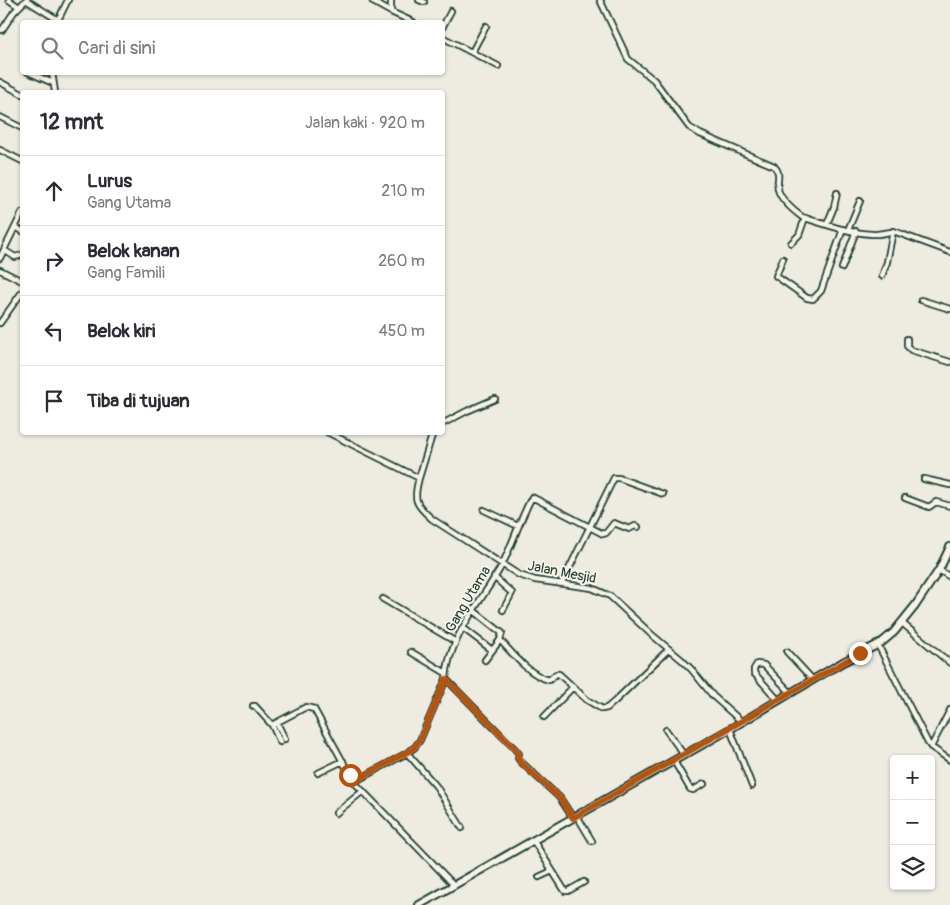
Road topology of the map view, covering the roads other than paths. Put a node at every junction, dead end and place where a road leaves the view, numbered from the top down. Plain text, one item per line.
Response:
1 (8, 0) edge
2 (26, 0) edge
3 (68, 0) edge
4 (391, 0) edge
5 (600, 0) edge
6 (373, 2) dead end
7 (19, 7) junction
8 (451, 11) dead end
9 (391, 12) junction
10 (56, 20) edge
11 (58, 20) edge
12 (409, 20) edge
13 (445, 22) edge
14 (486, 26) dead end
15 (2, 30) dead end
16 (445, 38) edge
17 (472, 52) junction
18 (498, 66) dead end
19 (35, 75) edge
20 (52, 75) edge
21 (0, 82) edge
22 (53, 83) junction
23 (55, 90) edge
24 (20, 93) edge
25 (0, 116) edge
26 (20, 127) edge
27 (0, 150) edge
28 (20, 161) edge
29 (837, 193) dead end
30 (860, 201) dead end
31 (20, 218) edge
32 (805, 218) junction
33 (827, 224) junction
34 (16, 227) junction
35 (846, 229) junction
36 (20, 230) edge
37 (856, 231) junction
38 (892, 231) junction
39 (791, 243) dead end
40 (4, 250) junction
41 (950, 252) edge
42 (20, 256) edge
43 (0, 258) edge
44 (783, 259) dead end
45 (842, 268) dead end
46 (0, 270) edge
47 (882, 276) dead end
48 (20, 280) edge
49 (20, 295) edge
50 (921, 300) dead end
51 (950, 309) edge
52 (0, 323) edge
53 (907, 339) dead end
54 (950, 362) edge
55 (495, 398) dead end
56 (445, 422) edge
57 (333, 435) edge
58 (433, 435) edge
59 (419, 478) junction
60 (924, 479) dead end
61 (950, 485) edge
62 (662, 494) dead end
63 (905, 498) dead end
64 (950, 506) edge
65 (484, 510) dead end
66 (518, 526) junction
67 (589, 527) junction
68 (638, 527) dead end
69 (950, 547) edge
70 (502, 564) junction
71 (939, 570) junction
72 (494, 577) junction
73 (950, 578) edge
74 (562, 583) junction
75 (383, 599) dead end
76 (473, 610) junction
77 (503, 610) dead end
78 (902, 623) junction
79 (463, 628) junction
80 (500, 640) junction
81 (456, 642) junction
82 (878, 645) junction
83 (669, 648) junction
84 (492, 650) junction
85 (412, 652) dead end
86 (787, 652) dead end
87 (485, 660) dead end
88 (950, 663) edge
89 (446, 676) junction
90 (813, 680) junction
91 (573, 688) junction
92 (790, 693) junction
93 (778, 700) junction
94 (252, 706) dead end
95 (950, 710) edge
96 (544, 717) dead end
97 (742, 722) junction
98 (275, 724) junction
99 (666, 730) dead end
100 (730, 730) junction
101 (283, 740) dead end
102 (931, 747) junction
103 (408, 753) junction
104 (684, 755) junction
105 (950, 760) edge
106 (342, 761) junction
107 (674, 761) junction
108 (318, 773) dead end
109 (354, 782) junction
110 (704, 784) dead end
111 (752, 786) dead end
112 (363, 791) junction
113 (336, 813) dead end
114 (575, 817) junction
115 (462, 828) dead end
116 (533, 840) junction
117 (592, 841) dead end
118 (552, 871) junction
119 (539, 877) dead end
120 (584, 882) dead end
121 (454, 884) junction
122 (419, 905) edge

1 - 7 street
2 - 7 street
2 - 10 street
3 - 11 street
4 - 9 street
5 - 32 street
6 - 9 street
7 - 15 street
8 - 13 street
9 - 12 street
14 - 17 street
16 - 17 street
17 - 18 street
19 - 22 street
20 - 22 street
21 - 24 street
22 - 23 street
25 - 26 street
27 - 28 street
29 - 33 street
30 - 35 street
31 - 34 street
32 - 33 street
32 - 39 street
33 - 35 street
34 - 36 street
34 - 40 street
35 - 37 street
35 - 44 street
37 - 38 street
37 - 45 street
38 - 41 street
38 - 47 street
40 - 42 street
40 - 43 street
46 - 48 street
49 - 52 street
50 - 51 street
53 - 54 street
55 - 56 street
57 - 59 street
58 - 59 street, Jalan Mesjid
59 - 70 street, Jalan Mesjid
60 - 61 street
62 - 67 street
63 - 64 street
65 - 66 street
66 - 67 street, Gang Utama
66 - 70 street, Gang Utama
67 - 68 street
67 - 74 street
69 - 71 street
70 - 72 street, Gang Utama
70 - 74 street, Jalan Mesjid
71 - 73 street
71 - 78 street
72 - 76 street, Gang Utama
72 - 77 street
74 - 83 street, Jalan Mesjid
75 - 81 street
76 - 79 street, Gang Utama
76 - 80 street
78 - 82 street
78 - 88 street
79 - 81 street, Gang Utama
79 - 84 street
80 - 84 street
80 - 91 street
81 - 89 street, Gang Utama
82 - 90 street
82 - 102 street
83 - 91 street
83 - 97 street, Jalan Mesjid
84 - 87 street
85 - 89 street
86 - 90 street
89 - 103 street, Gang Utama
89 - 114 street
90 - 92 street
91 - 96 street
92 - 93 street
92 - 93 street
93 - 97 street
94 - 98 street
95 - 102 street
97 - 100 street
98 - 101 street
98 - 106 street
99 - 104 street
100 - 104 street
100 - 111 street
102 - 105 street
103 - 109 street, Gang Utama
103 - 115 street
104 - 107 street
106 - 108 street
106 - 109 street
107 - 110 street
107 - 114 street
109 - 112 street
112 - 113 street
112 - 121 street
114 - 116 street
114 - 117 street
116 - 118 street
116 - 121 street
118 - 119 street
118 - 120 street
121 - 122 street

